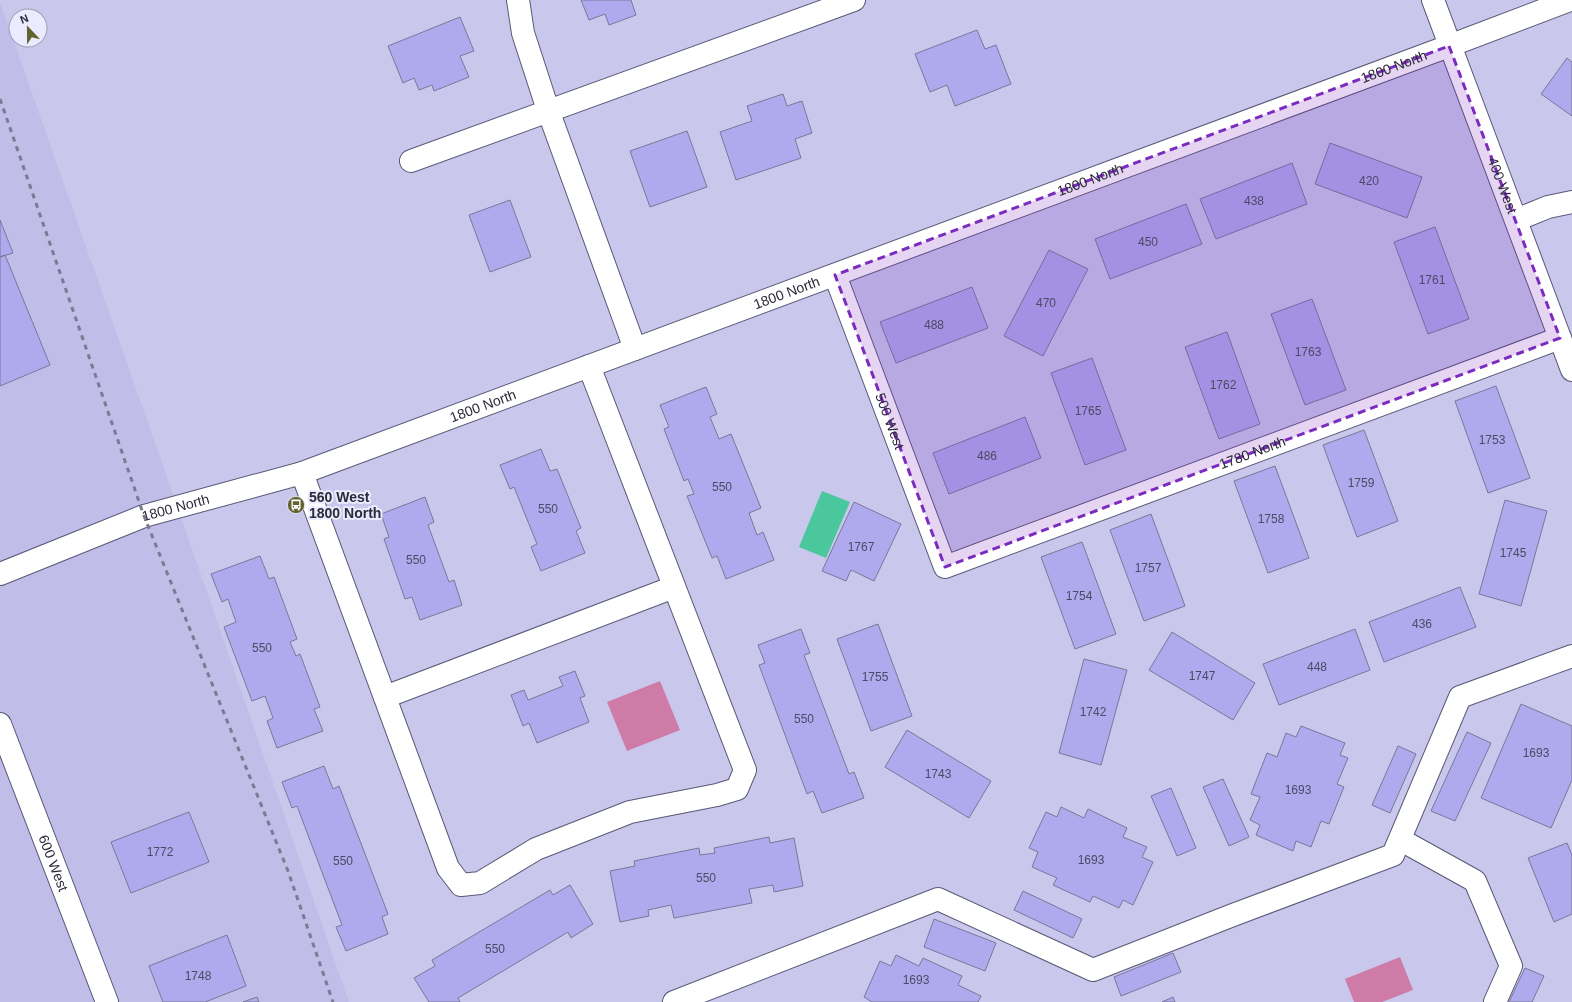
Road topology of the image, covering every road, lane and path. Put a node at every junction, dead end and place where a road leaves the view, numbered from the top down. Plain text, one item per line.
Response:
1 (518, 0) edge
2 (854, 0) edge
3 (1433, 0) edge
4 (1570, 0) edge
5 (1449, 46) junction
6 (548, 110) junction
7 (410, 161) dead end
8 (1572, 202) edge
9 (1516, 220) junction
10 (835, 275) junction
11 (1560, 338) junction
12 (635, 349) junction
13 (589, 366) junction
14 (1572, 370) edge
15 (302, 473) junction
16 (945, 567) joint
17 (0, 574) edge
18 (674, 587) junction
19 (1572, 656) edge
20 (385, 697) junction
21 (0, 724) edge
22 (1401, 840) junction
23 (107, 1002) edge
24 (674, 1002) edge
25 (1495, 1002) edge

1 - 6 street
2 - 6 street
3 - 5 street, 400 West
4 - 5 street, 1800 North
5 - 9 street, 400 West
5 - 10 street, 1800 North
6 - 7 street
6 - 12 street
8 - 9 street
9 - 11 street, 400 West
10 - 12 street, 1800 North
10 - 16 street, 500 West
11 - 14 street, 400 West
11 - 16 street, 1780 North
12 - 13 street, 1800 North
13 - 15 street, 1800 North
13 - 18 street
15 - 17 street, 1800 North
15 - 20 street
18 - 20 street
18 - 20 street
19 - 22 street
21 - 23 street, 600 West
22 - 24 street
22 - 25 street

